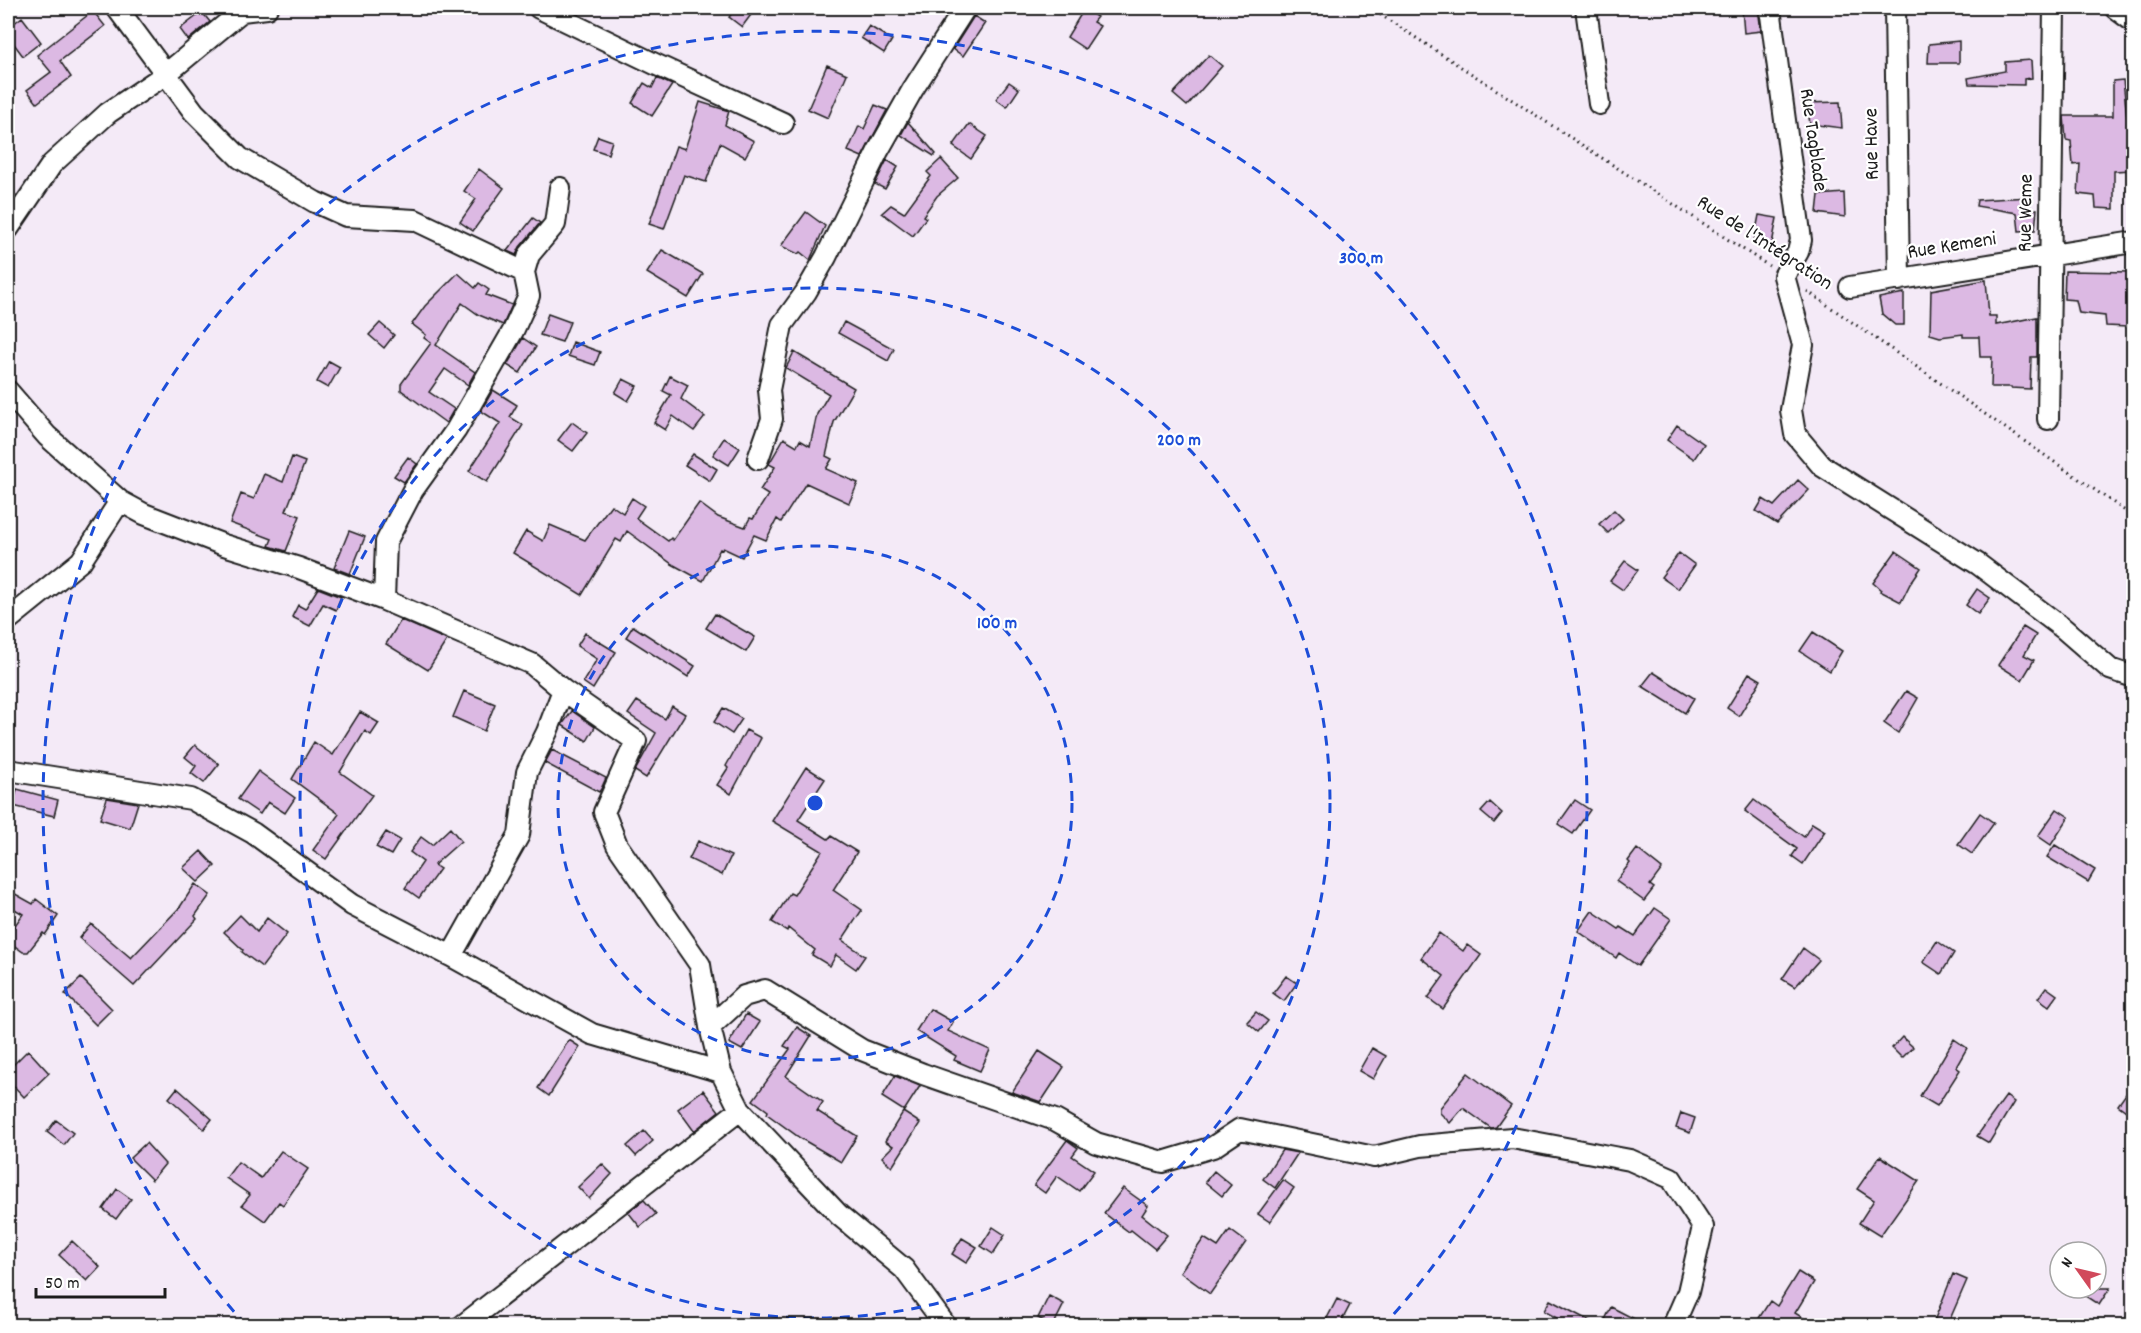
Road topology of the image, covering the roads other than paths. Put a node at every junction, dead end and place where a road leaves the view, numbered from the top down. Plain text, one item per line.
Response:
1 (117, 8) edge
2 (267, 8) edge
3 (539, 8) edge
4 (965, 8) edge
5 (1586, 8) edge
6 (1770, 8) edge
7 (1895, 8) edge
8 (2054, 8) edge
9 (2115, 8) edge
10 (2133, 21) edge
11 (166, 74) junction
12 (1599, 104) dead end
13 (783, 123) dead end
14 (560, 188) dead end
15 (8, 229) edge
16 (2133, 242) edge
17 (2050, 255) junction
18 (524, 272) junction
19 (1899, 280) junction
20 (1850, 287) dead end
21 (11, 402) edge
22 (2048, 419) dead end
23 (758, 459) dead end
24 (120, 501) junction
25 (384, 600) junction
26 (8, 620) edge
27 (2133, 677) edge
28 (563, 690) junction
29 (8, 770) edge
30 (451, 957) junction
31 (710, 1027) junction
32 (721, 1072) junction
33 (740, 1110) junction
34 (462, 1326) edge
35 (946, 1326) edge
36 (1673, 1326) edge

1 - 11 street
2 - 11 street
3 - 13 street
4 - 23 street
5 - 12 street
6 - 27 street, Rue Tagblade
7 - 19 street, Rue Have
8 - 17 street, Rue Weme
9 - 10 street
11 - 15 street
11 - 18 street
14 - 18 street
16 - 17 street, Rue Kemeni
17 - 19 street, Rue Kemeni
17 - 22 street, Rue Weme
18 - 25 street
19 - 20 street, Rue Kemeni
21 - 24 street
24 - 25 street
24 - 26 street
25 - 28 street
28 - 30 street
28 - 31 street
29 - 30 street
30 - 32 street
31 - 32 street
31 - 36 street
32 - 33 street
33 - 34 street
33 - 35 street

